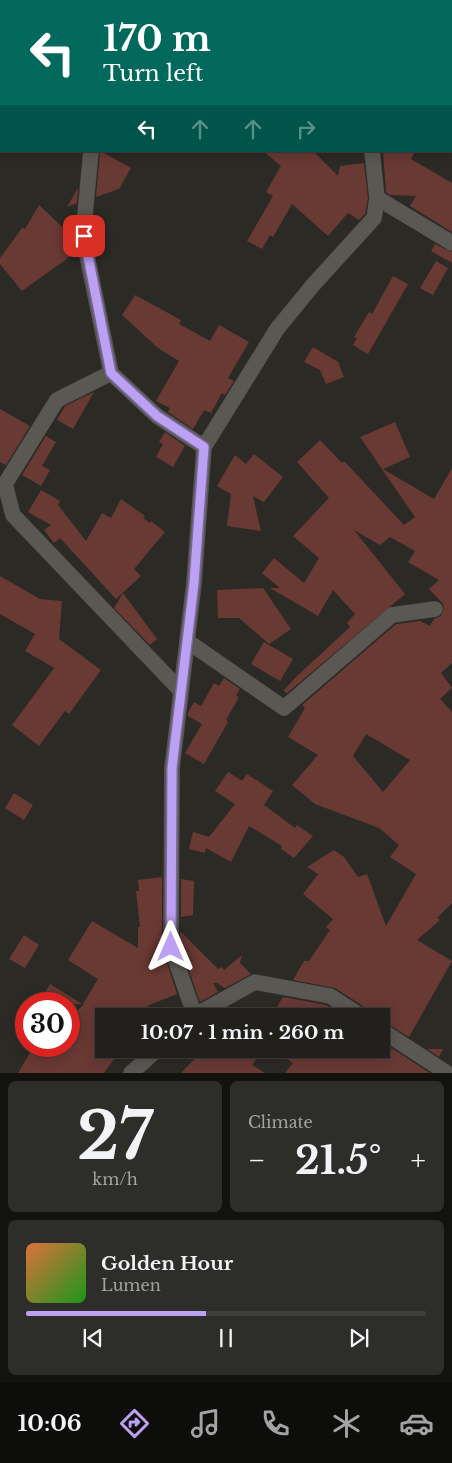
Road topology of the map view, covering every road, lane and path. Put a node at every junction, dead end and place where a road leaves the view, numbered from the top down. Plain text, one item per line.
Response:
1 (91, 152) edge
2 (372, 152) edge
3 (377, 198) junction
4 (452, 244) edge
5 (111, 373) junction
6 (204, 447) junction
7 (436, 609) dead end
8 (187, 641) junction
9 (181, 691) junction
10 (191, 1008) edge
11 (208, 1008) edge
12 (349, 1008) edge
13 (390, 1036) edge
14 (148, 1058) edge
15 (131, 1073) edge
16 (447, 1073) edge

1 - 5 street
2 - 3 street
3 - 4 street
3 - 6 street
5 - 6 street
5 - 9 street
6 - 8 street
7 - 8 street
8 - 9 street
9 - 10 street
11 - 12 street
13 - 16 street
14 - 15 street

